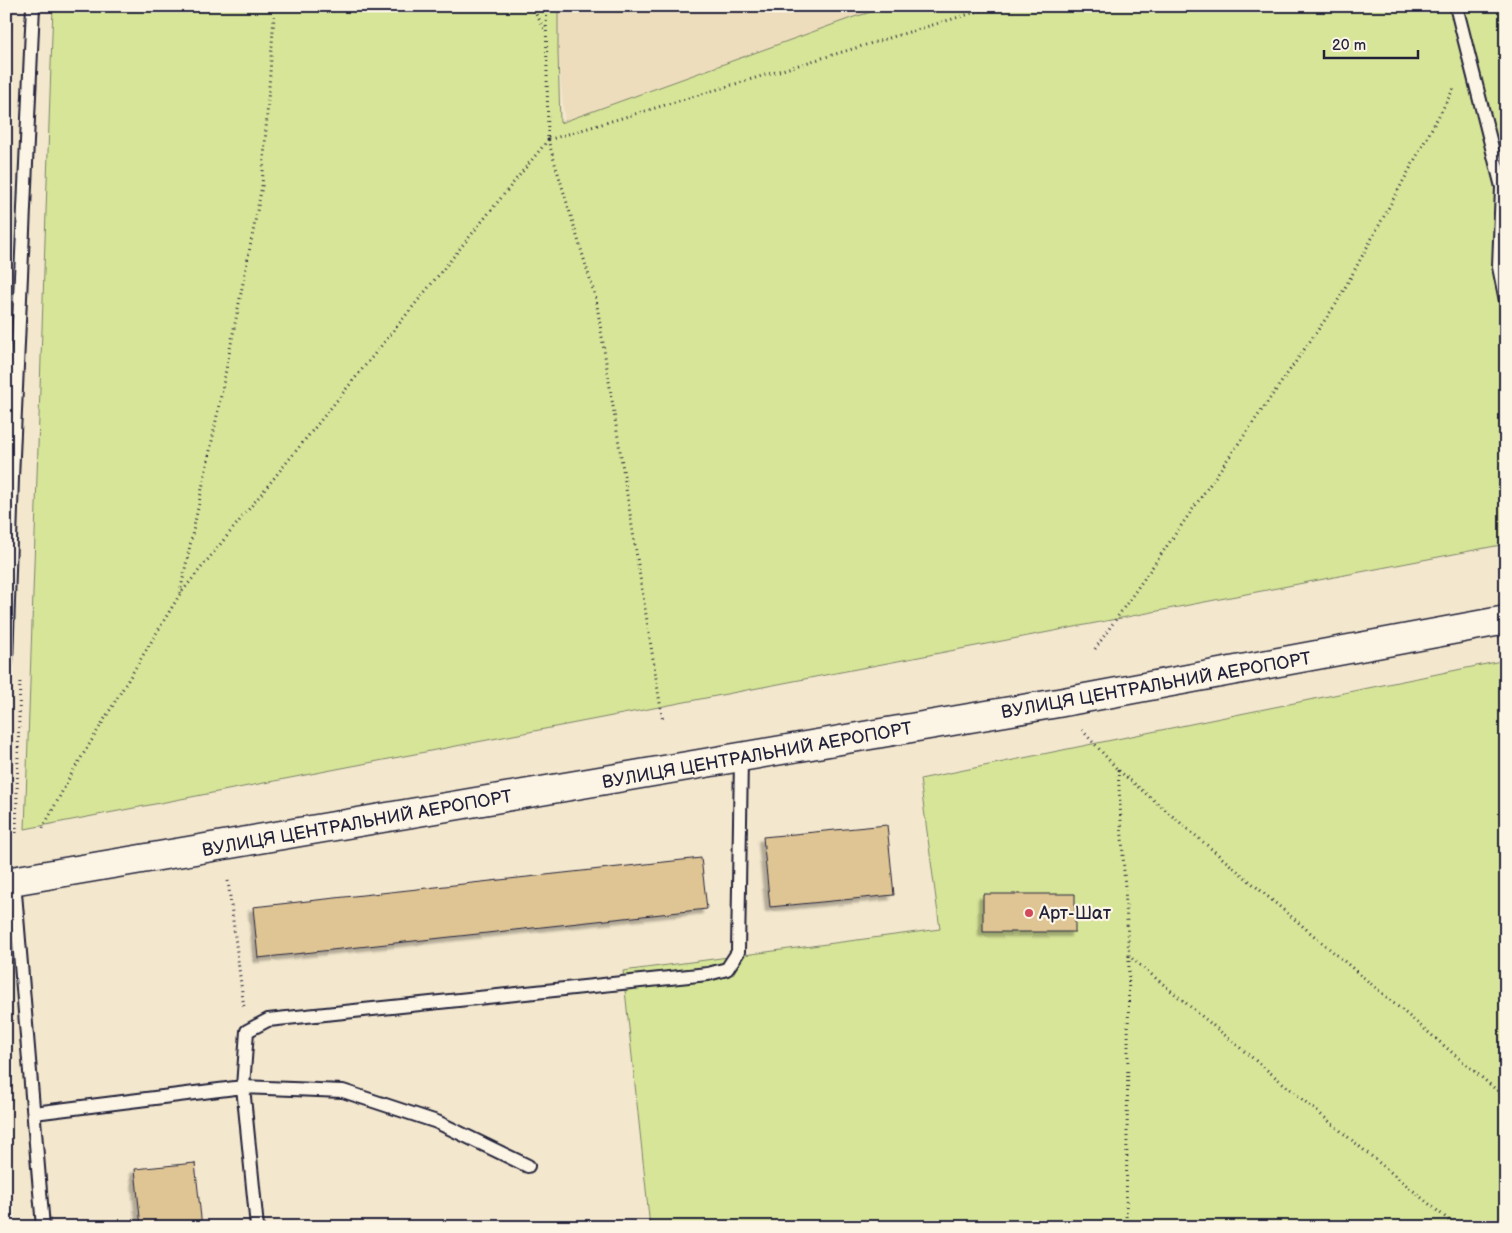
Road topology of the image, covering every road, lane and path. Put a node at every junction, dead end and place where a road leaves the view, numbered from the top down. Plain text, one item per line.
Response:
1 (33, 6) edge
2 (531, 6) edge
3 (546, 6) edge
4 (996, 6) edge
5 (1456, 6) edge
6 (274, 16) dead end
7 (546, 32) junction
8 (1470, 59) junction
9 (548, 140) junction
10 (1504, 191) edge
11 (1506, 301) edge
12 (180, 594) junction
13 (1506, 620) edge
14 (1095, 649) dead end
15 (6, 663) edge
16 (1058, 703) junction
17 (663, 722) dead end
18 (741, 758) junction
19 (1118, 770) junction
20 (43, 828) dead end
21 (10, 881) edge
22 (228, 881) dead end
23 (1130, 956) junction
24 (247, 1031) junction
25 (243, 1087) junction
26 (1506, 1098) edge
27 (34, 1113) junction
28 (528, 1166) dead end
29 (43, 1227) edge
30 (258, 1227) edge
31 (1126, 1227) edge
32 (1457, 1227) edge

1 - 15 lane
2 - 7 path
3 - 7 path
4 - 9 path
5 - 8 lane
6 - 12 path
7 - 9 path
8 - 10 lane
8 - 14 path
9 - 12 path
9 - 17 path
10 - 11 lane
12 - 20 path
13 - 16 street, ВУЛИЦЯ ЦЕНТРАЛЬНИЙ АЕРОПОРТ
16 - 18 street, ВУЛИЦЯ ЦЕНТРАЛЬНИЙ АЕРОПОРТ
16 - 19 path
18 - 21 street, ВУЛИЦЯ ЦЕНТРАЛЬНИЙ АЕРОПОРТ
18 - 24 lane
19 - 23 path
19 - 26 path
21 - 27 lane
22 - 24 path
23 - 31 path
23 - 32 path
24 - 25 lane
25 - 27 lane
25 - 28 lane
25 - 30 lane
27 - 29 lane

